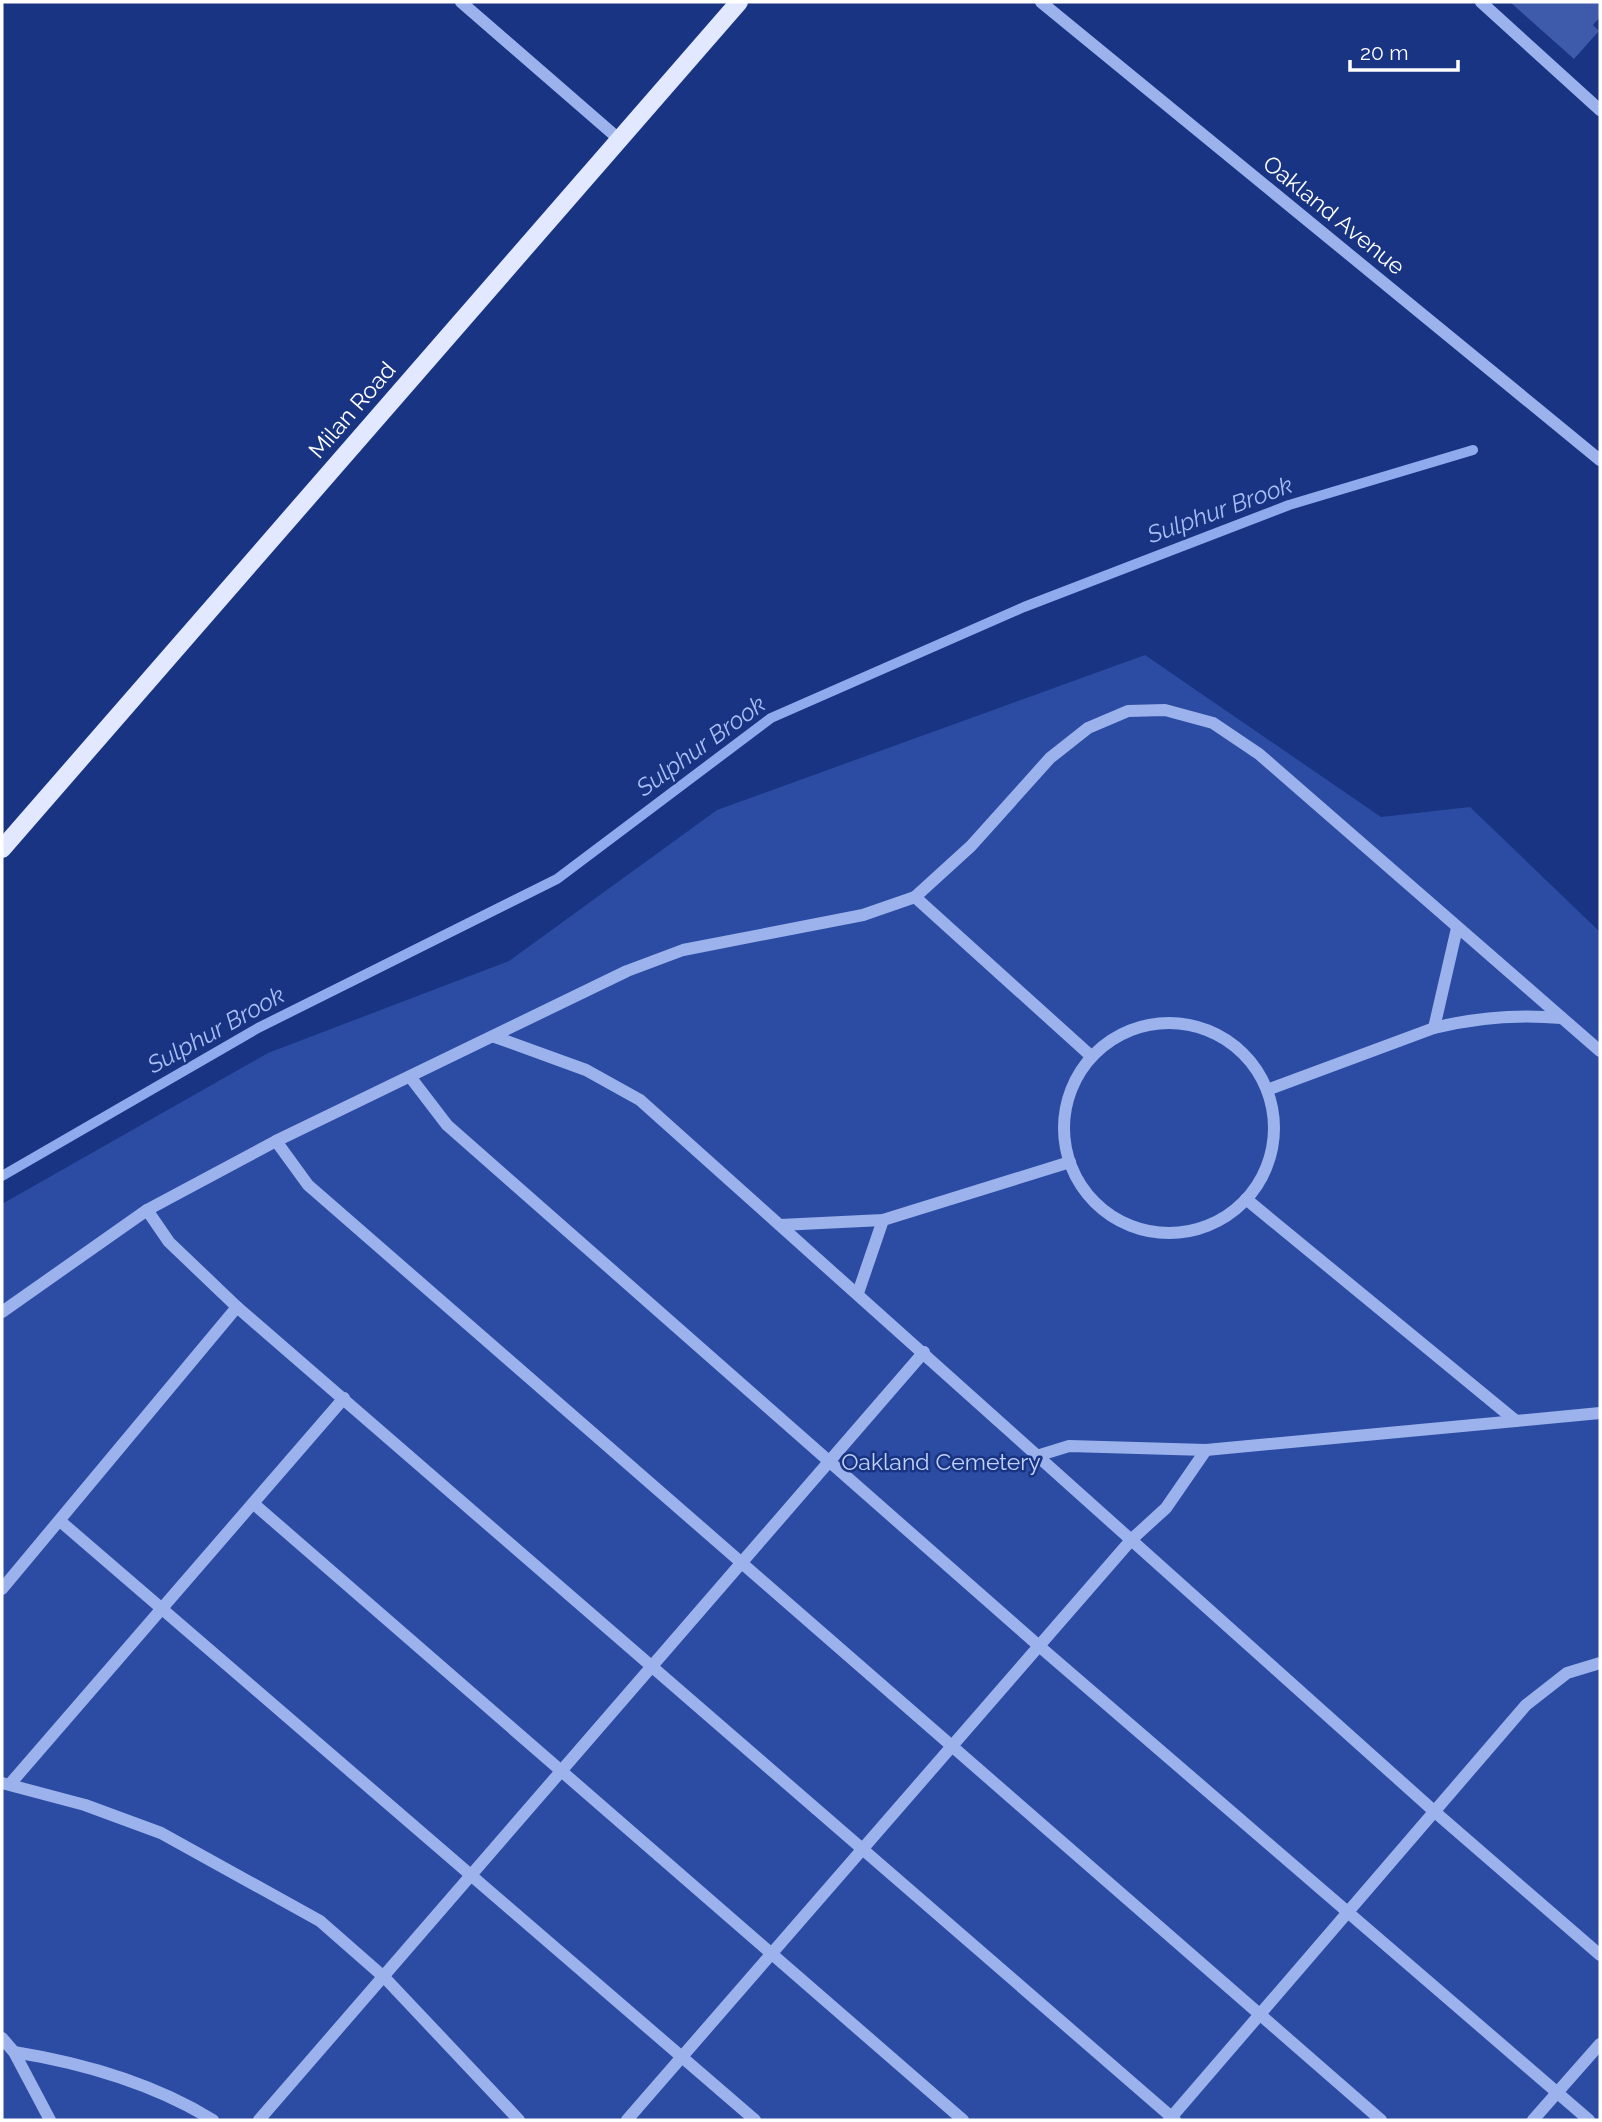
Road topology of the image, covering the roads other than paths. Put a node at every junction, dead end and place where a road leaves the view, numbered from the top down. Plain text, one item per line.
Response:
1 (461, 2) edge
2 (739, 2) edge
3 (1041, 2) edge
4 (1481, 2) edge
5 (1600, 110) edge
6 (620, 140) junction
7 (1600, 460) edge
8 (2, 849) edge
9 (915, 897) junction
10 (1457, 929) junction
11 (1562, 1018) junction
12 (1434, 1028) junction
13 (495, 1037) junction
14 (1600, 1051) edge
15 (1091, 1056) junction
16 (411, 1078) junction
17 (1267, 1090) junction
18 (276, 1141) junction
19 (1070, 1162) junction
20 (1246, 1199) junction
21 (147, 1210) junction
22 (883, 1220) junction
23 (780, 1225) junction
24 (858, 1293) junction
25 (237, 1307) junction
26 (2, 1312) edge
27 (924, 1352) junction
28 (344, 1398) junction
29 (1600, 1413) edge
30 (1516, 1421) junction
31 (1206, 1450) junction
32 (1040, 1455) junction
33 (829, 1462) junction
34 (254, 1504) junction
35 (60, 1521) junction
36 (1132, 1539) junction
37 (742, 1565) junction
38 (2, 1589) edge
39 (163, 1608) junction
40 (1039, 1646) junction
41 (1600, 1662) edge
42 (652, 1665) junction
43 (952, 1746) junction
44 (562, 1772) junction
45 (6, 1784) edge
46 (1435, 1812) junction
47 (864, 1848) junction
48 (472, 1876) junction
49 (1348, 1914) junction
50 (771, 1952) junction
51 (1600, 1955) edge
52 (385, 1978) junction
53 (1262, 2015) junction
54 (2, 2038) edge
55 (1600, 2044) edge
56 (14, 2052) junction
57 (682, 2057) junction
58 (1557, 2093) junction
59 (1172, 2119) edge
60 (50, 2120) edge
61 (214, 2120) edge
62 (259, 2120) edge
63 (519, 2120) edge
64 (627, 2120) edge
65 (755, 2120) edge
66 (963, 2120) edge
67 (1381, 2120) edge
68 (1533, 2120) edge
69 (1588, 2120) edge

1 - 6 street
2 - 6 main road, Milan Road
3 - 7 street, Oakland Avenue
4 - 5 street
6 - 8 main road, Milan Road
9 - 10 street
9 - 13 street
9 - 15 street
10 - 11 street
10 - 12 street
11 - 12 street
11 - 14 street
12 - 17 street
13 - 16 street
13 - 23 street
15 - 17 street
15 - 19 street
16 - 18 street
16 - 33 street
17 - 20 street
18 - 21 street
18 - 37 street
19 - 20 street
19 - 22 street
20 - 30 street
21 - 25 street
21 - 26 street
22 - 23 street
22 - 24 street
23 - 24 street
24 - 27 street
25 - 28 street
25 - 35 street
27 - 32 street
27 - 33 street
28 - 34 street
28 - 42 street
29 - 30 street
30 - 31 street
31 - 32 street
31 - 36 street
32 - 36 street
33 - 37 street
33 - 40 street
34 - 39 street
34 - 44 street
35 - 38 street
35 - 39 street
36 - 40 street
36 - 46 street
37 - 42 street
37 - 43 street
39 - 45 street
39 - 48 street
40 - 43 street
40 - 49 street
41 - 46 street
42 - 44 street
42 - 47 street
43 - 47 street
43 - 53 street
44 - 48 street
44 - 50 street
45 - 52 street
46 - 49 street
46 - 51 street
47 - 50 street
47 - 59 street
48 - 52 street
48 - 57 street
49 - 53 street
49 - 58 street
50 - 57 street
50 - 66 street
52 - 62 street
52 - 63 street
53 - 59 street
53 - 67 street
54 - 56 street
55 - 58 street
56 - 60 street
56 - 61 street
57 - 64 street
57 - 65 street
58 - 68 street
58 - 69 street

